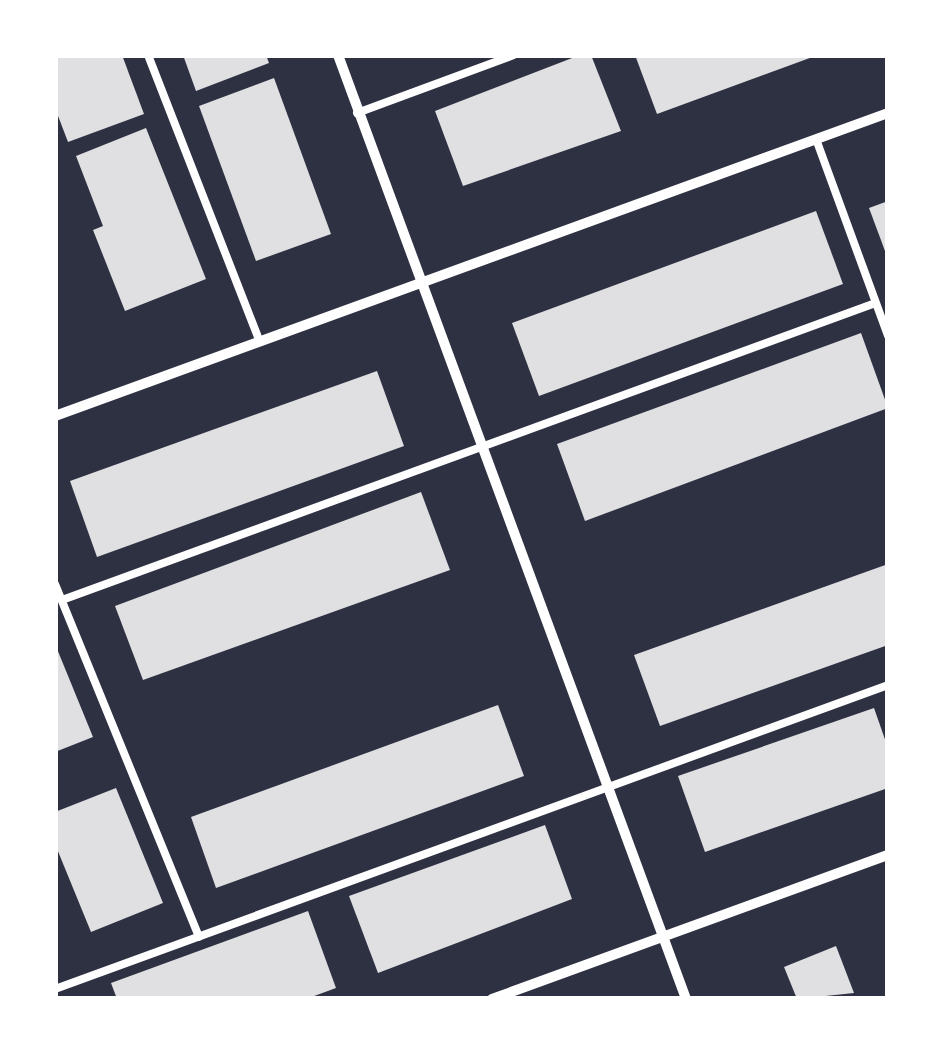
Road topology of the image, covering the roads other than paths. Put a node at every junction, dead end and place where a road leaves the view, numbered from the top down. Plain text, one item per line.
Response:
1 (148, 55) edge
2 (338, 55) edge
3 (514, 55) edge
4 (358, 113) junction
5 (888, 113) edge
6 (816, 139) junction
7 (420, 283) junction
8 (876, 303) junction
9 (888, 336) edge
10 (260, 342) junction
11 (55, 416) edge
12 (480, 448) junction
13 (55, 584) edge
14 (62, 600) junction
15 (888, 685) edge
16 (606, 788) junction
17 (888, 855) edge
18 (199, 936) junction
19 (660, 937) junction
20 (55, 989) edge
21 (492, 999) edge
22 (686, 999) edge

1 - 10 lane
2 - 4 street
3 - 4 lane
4 - 7 street
5 - 6 street
6 - 7 street
6 - 8 lane
7 - 10 street
7 - 12 street
8 - 9 lane
8 - 12 lane
10 - 11 street
12 - 14 lane
12 - 16 street
13 - 14 lane
14 - 18 lane
15 - 16 lane
16 - 18 lane
16 - 19 street
17 - 19 street
18 - 20 lane
19 - 21 street
19 - 22 street

